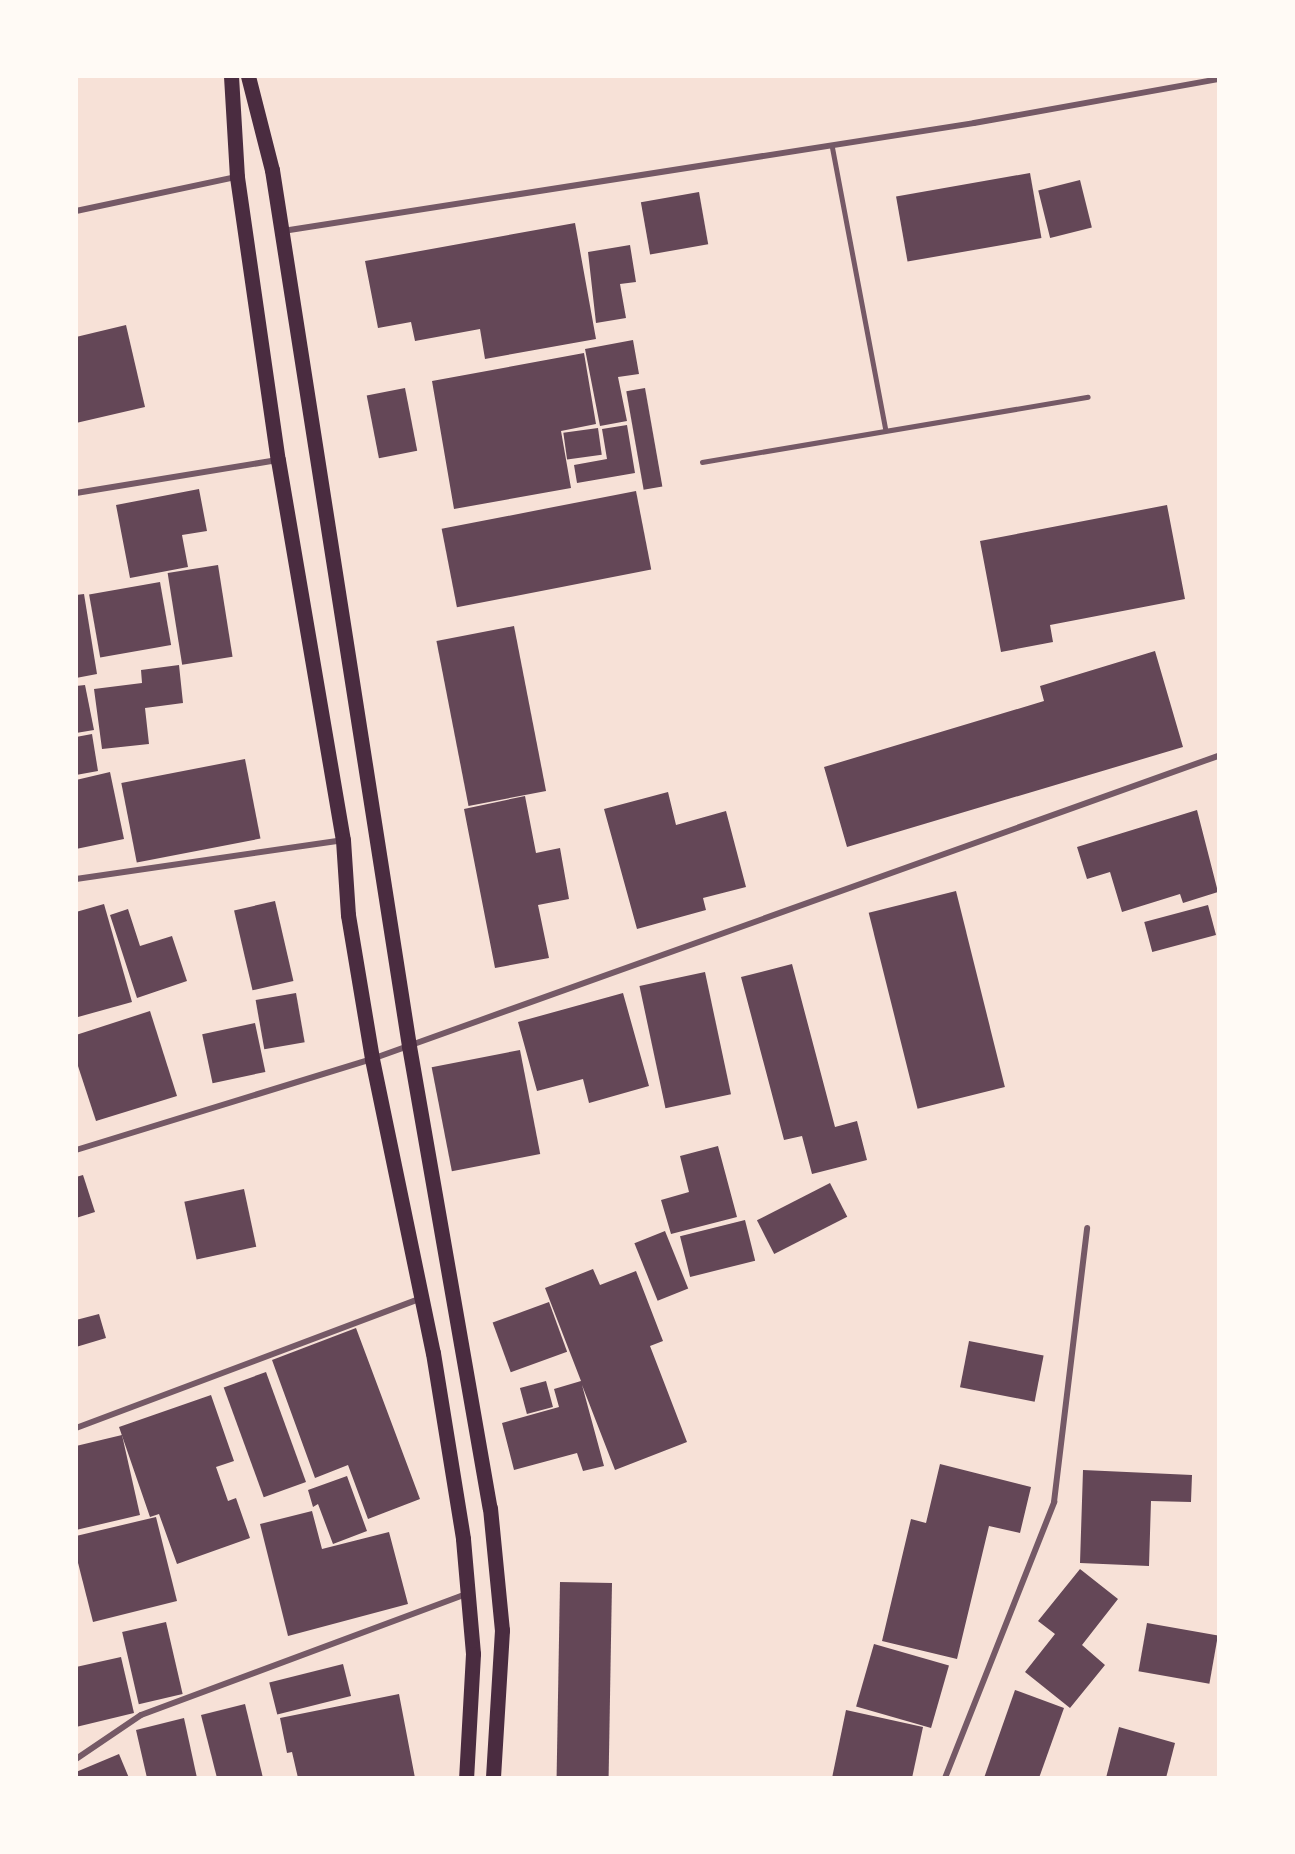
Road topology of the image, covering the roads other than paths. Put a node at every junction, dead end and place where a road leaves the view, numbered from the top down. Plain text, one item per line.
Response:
1 (231, 76) edge
2 (248, 76) edge
3 (1218, 79) edge
4 (832, 145) junction
5 (237, 177) junction
6 (76, 211) edge
7 (282, 231) junction
8 (1088, 397) dead end
9 (886, 430) junction
10 (278, 460) junction
11 (702, 462) dead end
12 (76, 493) edge
13 (1218, 756) edge
14 (343, 840) junction
15 (76, 879) edge
16 (409, 1046) junction
17 (372, 1059) junction
18 (76, 1150) edge
19 (1087, 1227) dead end
20 (421, 1298) junction
21 (76, 1428) edge
22 (468, 1593) junction
23 (76, 1760) edge
24 (466, 1778) edge
25 (493, 1778) edge
26 (945, 1778) edge

1 - 5 main road
2 - 7 main road
3 - 4 street
4 - 7 street
4 - 9 lane
5 - 6 street
5 - 10 main road
7 - 16 main road
8 - 9 lane
9 - 11 lane
10 - 12 street
10 - 14 main road
13 - 16 street
14 - 15 street
14 - 17 main road
16 - 17 street
16 - 25 main road
17 - 18 street
17 - 20 main road
19 - 26 street
20 - 21 street
20 - 22 main road
22 - 23 street
22 - 24 main road

